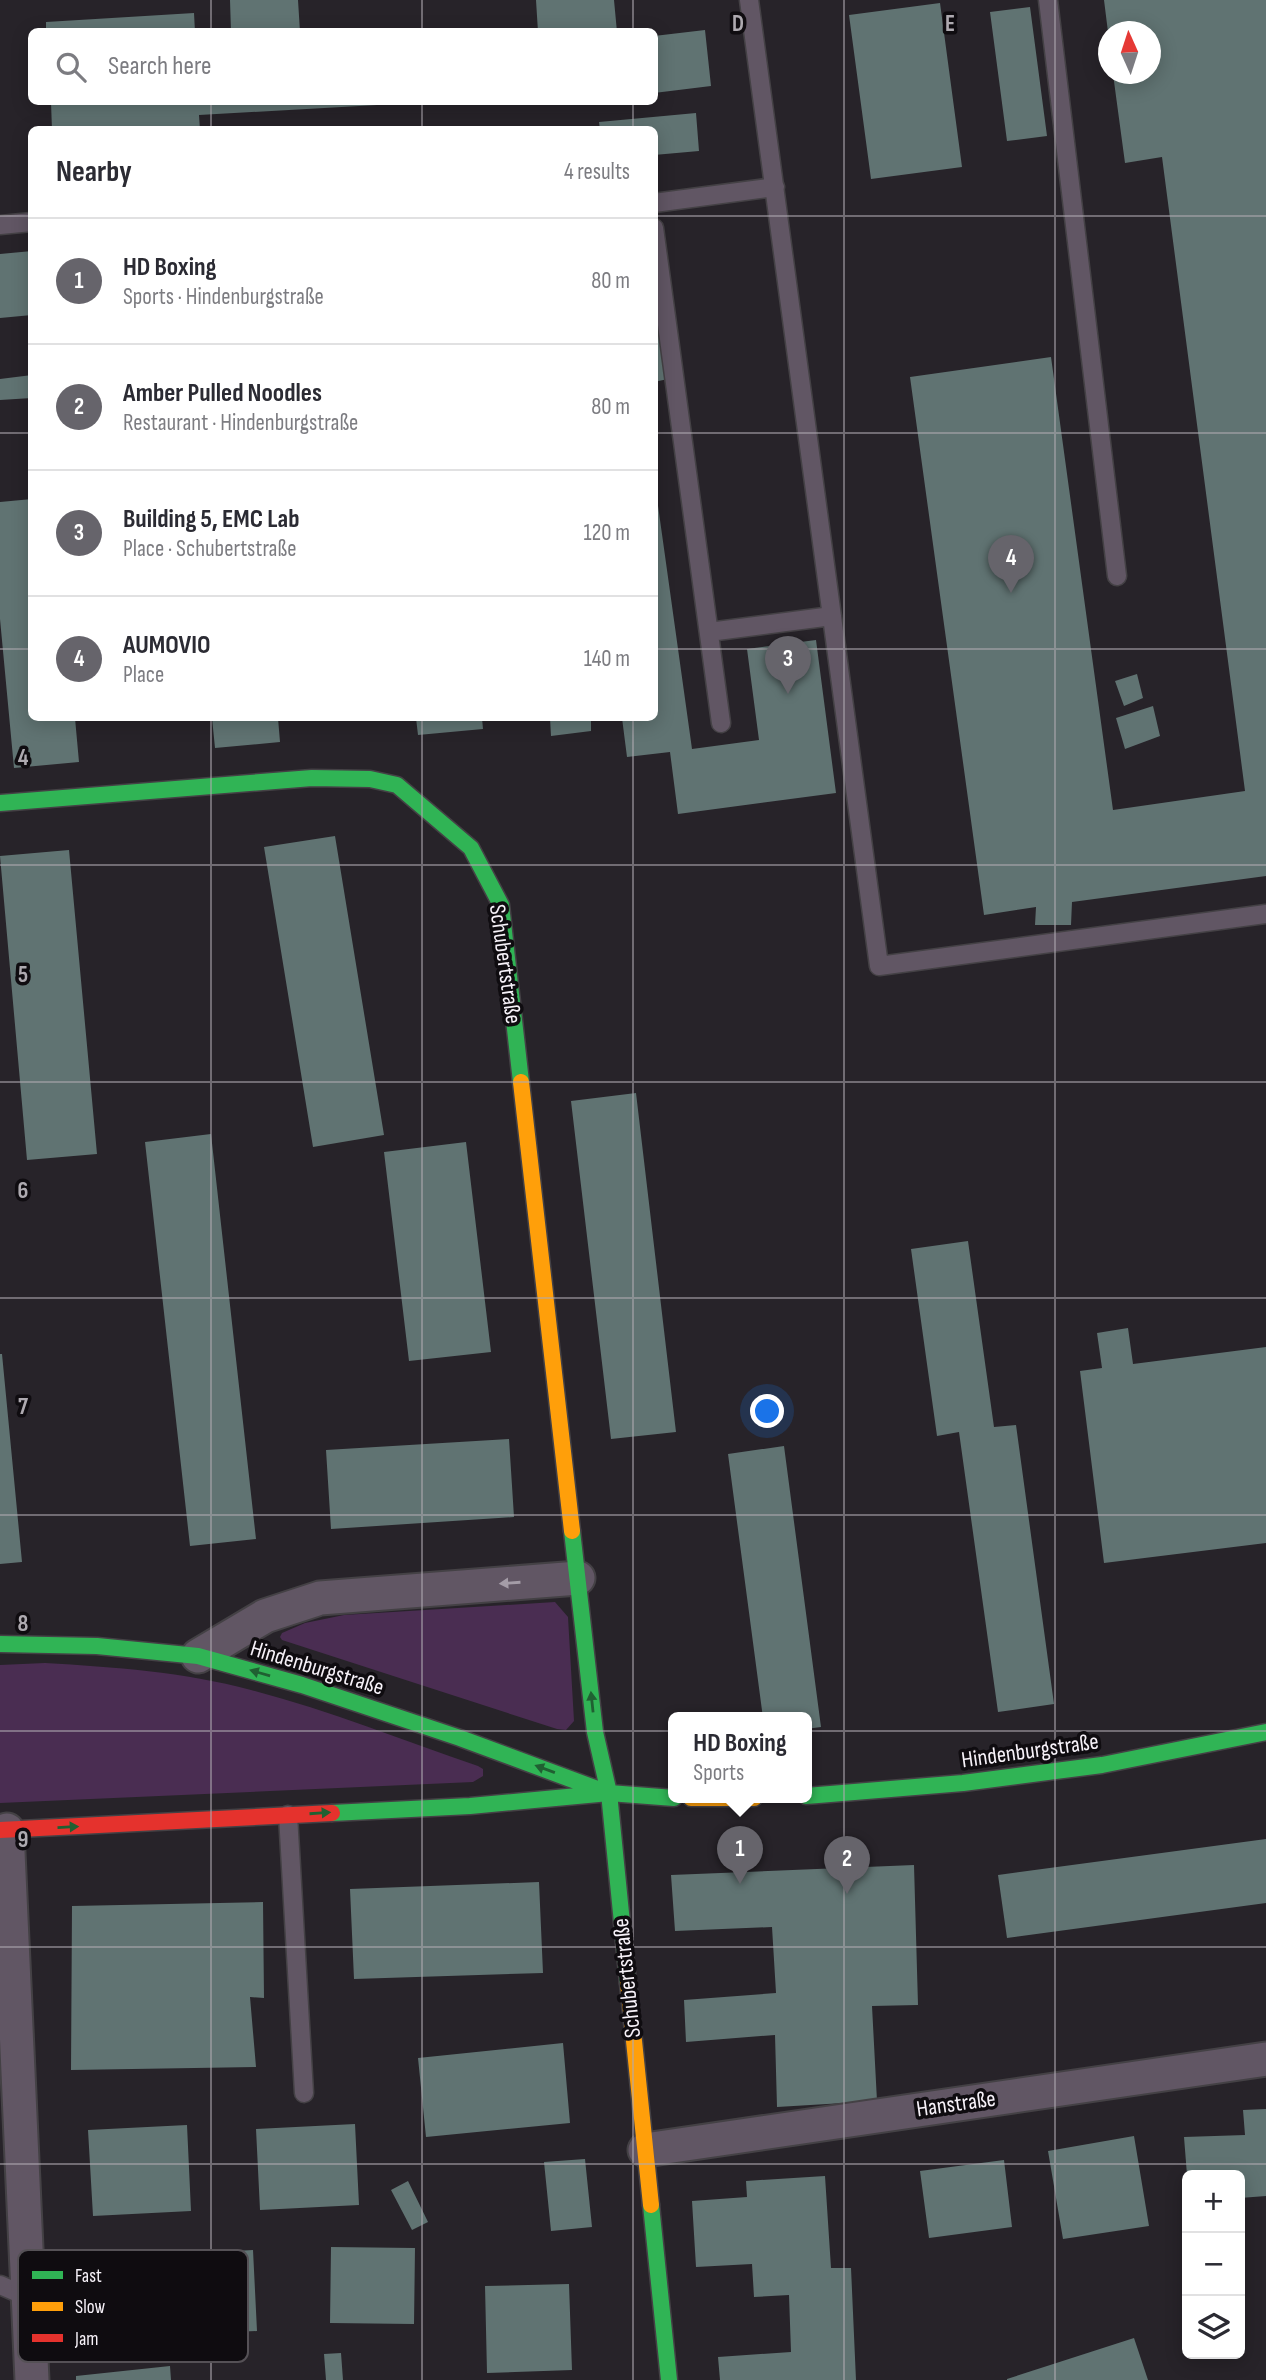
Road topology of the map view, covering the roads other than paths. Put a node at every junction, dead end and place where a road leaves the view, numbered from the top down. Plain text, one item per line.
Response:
1 (750, 0) edge
2 (1048, 0) edge
3 (775, 187) junction
4 (658, 202) edge
5 (28, 222) edge
6 (0, 225) edge
7 (658, 258) edge
8 (1117, 576) dead end
9 (832, 616) junction
10 (709, 632) junction
11 (721, 723) dead end
12 (0, 803) edge
13 (1266, 914) edge
14 (578, 1578) junction
15 (0, 1644) edge
16 (198, 1656) junction
17 (1263, 1731) edge
18 (609, 1793) junction
19 (812, 1796) edge
20 (668, 1798) edge
21 (288, 1815) junction
22 (3, 1830) edge
23 (1266, 2059) edge
24 (9, 2077) edge
25 (304, 2093) dead end
26 (645, 2150) junction
27 (14, 2291) edge
28 (18, 2311) edge
29 (28, 2362) edge
30 (32, 2380) edge
31 (669, 2380) edge

1 - 3 lane
2 - 8 lane
3 - 4 lane
3 - 9 lane
5 - 6 lane
7 - 10 lane
9 - 10 lane
9 - 13 lane
10 - 11 lane
12 - 14 street, Schubertstraße
14 -> 16 street
18 -> 14 street, Schubertstraße
15 - 16 street, Hindenburgstraße
18 -> 16 street, Hindenburgstraße
17 - 19 street, Hindenburgstraße
18 - 20 street, Hindenburgstraße
21 -> 18 street, Hindenburgstraße
18 - 26 street, Schubertstraße
22 -> 21 street, Hindenburgstraße
21 - 25 lane
22 - 24 street
23 - 26 street, Hanstraße
24 - 27 street
26 - 31 street, Schubertstraße
27 - 28 street
29 - 30 street

